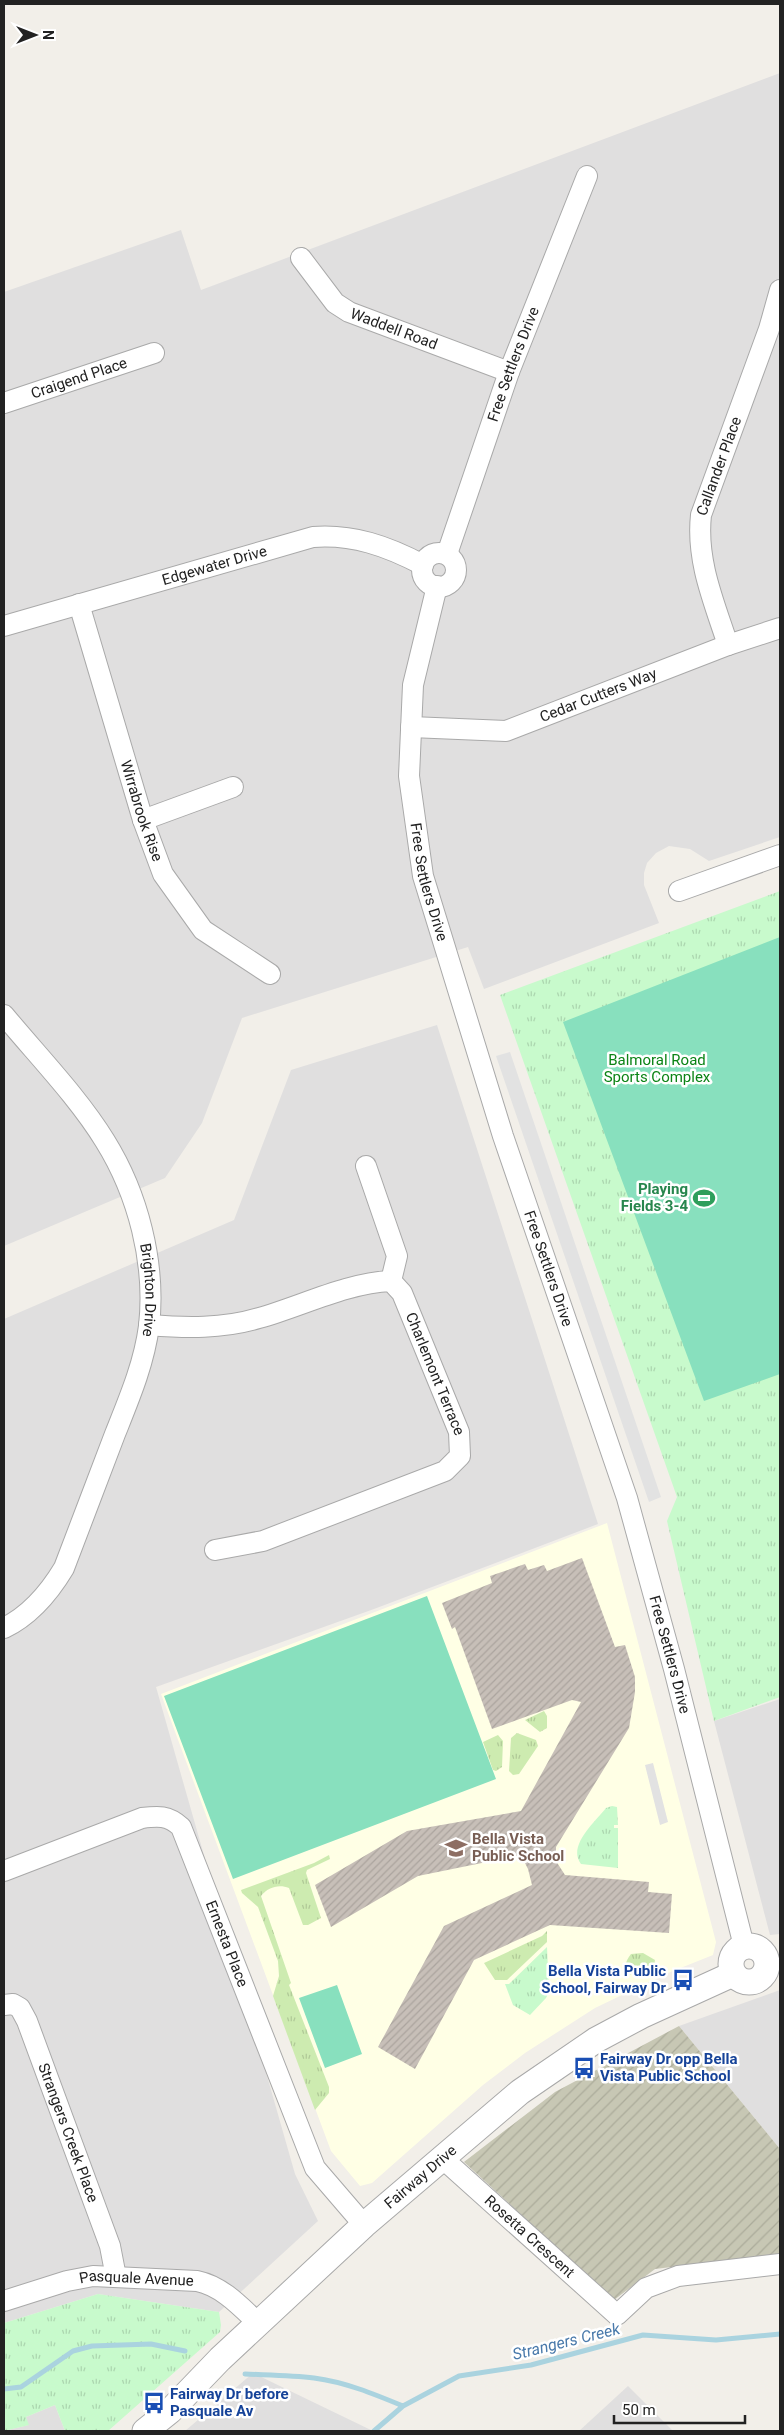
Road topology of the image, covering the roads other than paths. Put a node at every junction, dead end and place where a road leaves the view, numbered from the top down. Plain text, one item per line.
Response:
1 (587, 176) dead end
2 (301, 258) dead end
3 (780, 290) edge
4 (775, 331) edge
5 (154, 353) dead end
6 (509, 372) junction
7 (4, 403) edge
8 (447, 554) junction
9 (423, 565) junction
10 (436, 586) junction
11 (79, 604) junction
12 (4, 626) edge
13 (780, 628) edge
14 (728, 646) junction
15 (411, 727) junction
16 (233, 787) dead end
17 (143, 820) junction
18 (780, 855) edge
19 (679, 891) dead end
20 (270, 974) dead end
21 (4, 1014) edge
22 (366, 1166) dead end
23 (391, 1281) junction
24 (149, 1325) junction
25 (215, 1550) dead end
26 (4, 1628) edge
27 (4, 1871) edge
28 (744, 1946) junction
29 (774, 1963) edge
30 (733, 1974) junction
31 (4, 2004) edge
32 (441, 2157) junction
33 (364, 2224) junction
34 (780, 2264) edge
35 (116, 2277) junction
36 (4, 2301) edge
37 (259, 2324) junction
38 (145, 2431) edge

1 - 6 street, Free Settlers Drive
2 - 6 street, Waddell Road
3 - 4 street, Callander Place
4 - 14 street, Callander Place
5 - 7 street, Craigend Place
6 - 8 street, Free Settlers Drive
8 - 9 street
8 - 10 street
9 - 10 street
9 - 11 street, Edgewater Drive
10 - 15 street, Free Settlers Drive
11 - 12 street, Edgewater Drive
11 - 17 street, Wirrabrook Rise
13 - 14 street, Cedar Cutters Way
14 - 15 street, Cedar Cutters Way
15 - 28 street, Free Settlers Drive
16 - 17 street
17 - 20 street, Wirrabrook Rise
18 - 19 street
21 - 24 street, Brighton Drive
22 - 23 street
23 - 24 street
23 - 25 street, Charlemont Terrace
24 - 26 street, Brighton Drive
27 - 33 street, Ernesta Place
28 - 29 street
28 - 30 street
29 - 30 street
30 - 32 street, Fairway Drive
31 - 35 street, Strangers Creek Place
32 - 33 street, Fairway Drive
32 - 34 street, Rosetta Crescent
33 - 37 street, Fairway Drive
35 - 36 street, Pasquale Avenue
35 - 37 street, Pasquale Avenue
37 - 38 street, Fairway Drive

